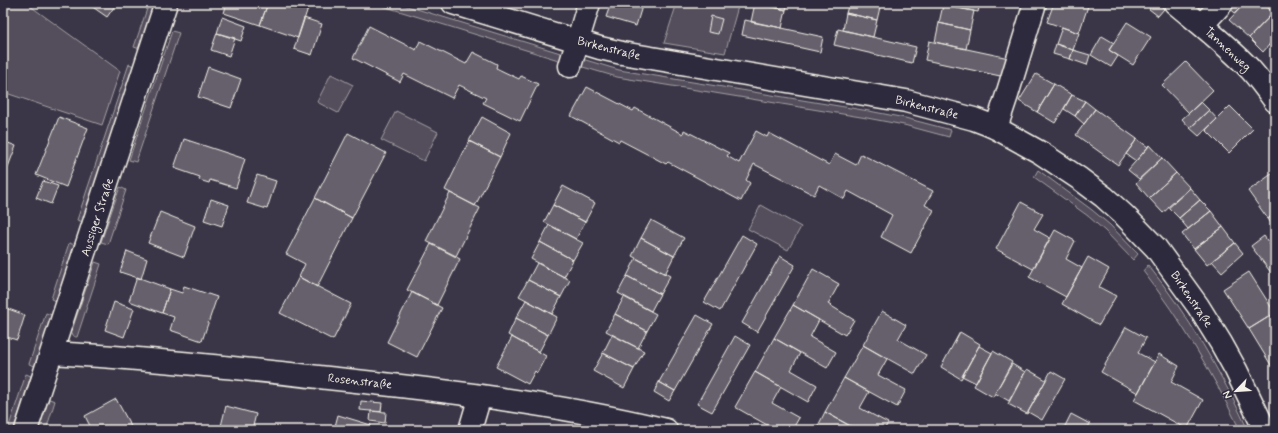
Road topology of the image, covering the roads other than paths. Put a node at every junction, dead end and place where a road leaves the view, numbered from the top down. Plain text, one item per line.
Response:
1 (166, 3) edge
2 (453, 3) edge
3 (590, 3) edge
4 (1035, 3) edge
5 (1174, 3) edge
6 (1222, 3) edge
7 (1202, 25) junction
8 (578, 41) junction
9 (570, 66) dead end
10 (1275, 101) edge
11 (996, 128) junction
12 (52, 353) junction
13 (480, 396) junction
14 (26, 430) edge
15 (470, 430) edge
16 (666, 430) edge
17 (1266, 430) edge

1 - 12 street, Aussiger Straße
2 - 8 street, Birkenstraße
3 - 8 street
4 - 11 street
5 - 7 street, Tannenweg
6 - 7 street
7 - 10 street, Tannenweg
8 - 9 street
8 - 11 street, Birkenstraße
11 - 17 street, Birkenstraße
12 - 13 street, Rosenstraße
12 - 14 street, Aussiger Straße
13 - 15 street
13 - 16 street, Rosenstraße

